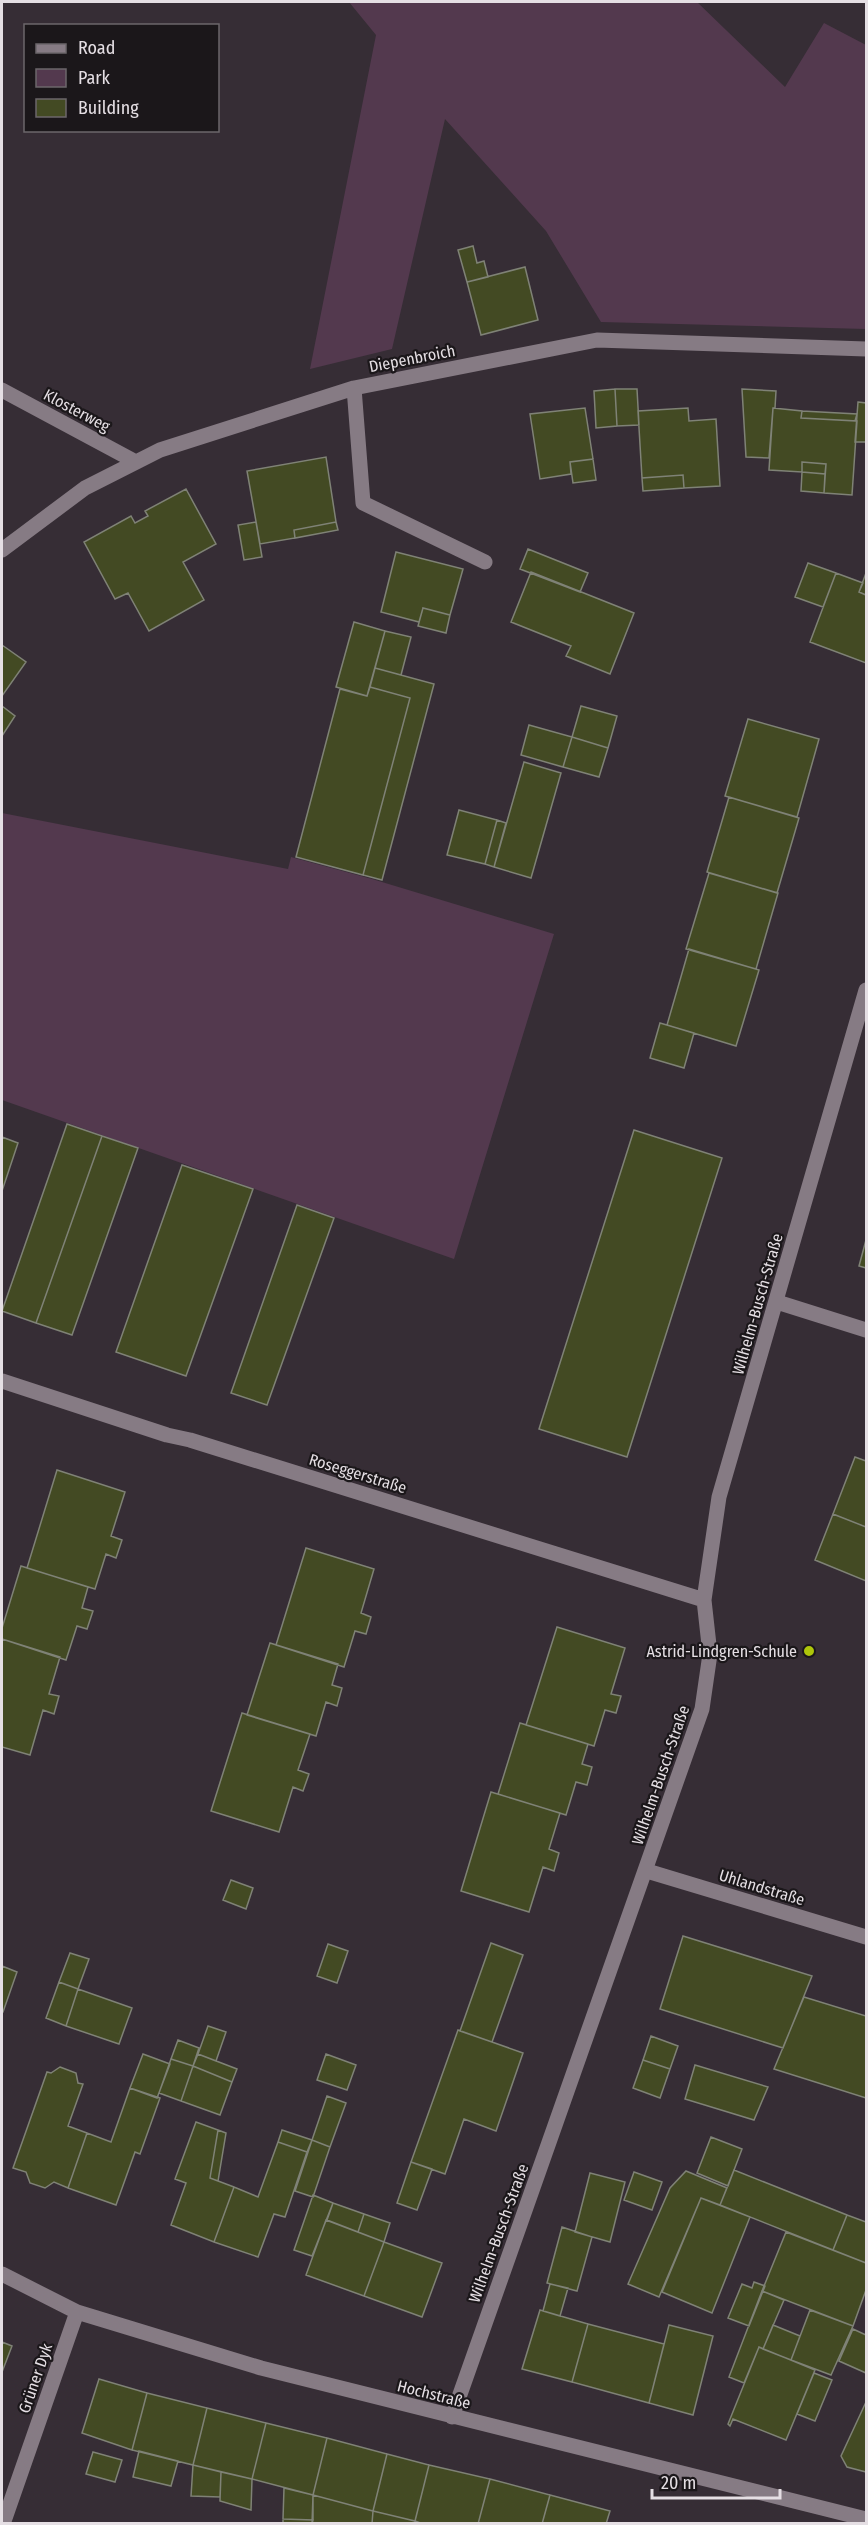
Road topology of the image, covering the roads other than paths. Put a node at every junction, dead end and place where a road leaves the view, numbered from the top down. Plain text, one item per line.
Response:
1 (867, 349) edge
2 (354, 388) junction
3 (2, 390) edge
4 (136, 462) junction
5 (2, 550) edge
6 (485, 562) dead end
7 (867, 990) edge
8 (777, 1302) junction
9 (867, 1330) edge
10 (2, 1381) edge
11 (704, 1600) junction
12 (647, 1870) junction
13 (867, 1937) edge
14 (2, 2274) edge
15 (77, 2312) junction
16 (452, 2417) junction
17 (867, 2519) edge
18 (3, 2523) edge

1 - 2 street, Diepenbroich
2 - 4 street, Diepenbroich
2 - 6 street
3 - 4 street, Klosterweg
4 - 5 street, Diepenbroich
7 - 8 street, Wilhelm-Busch-Straße
8 - 9 street
8 - 11 street, Wilhelm-Busch-Straße
10 - 11 street, Roseggerstraße
11 - 12 street, Wilhelm-Busch-Straße
12 - 13 street, Uhlandstraße
12 - 16 street, Wilhelm-Busch-Straße
14 - 15 street, Hochstraße
15 - 16 street, Hochstraße
15 - 18 street, Grüner Dyk
16 - 17 street, Hochstraße

